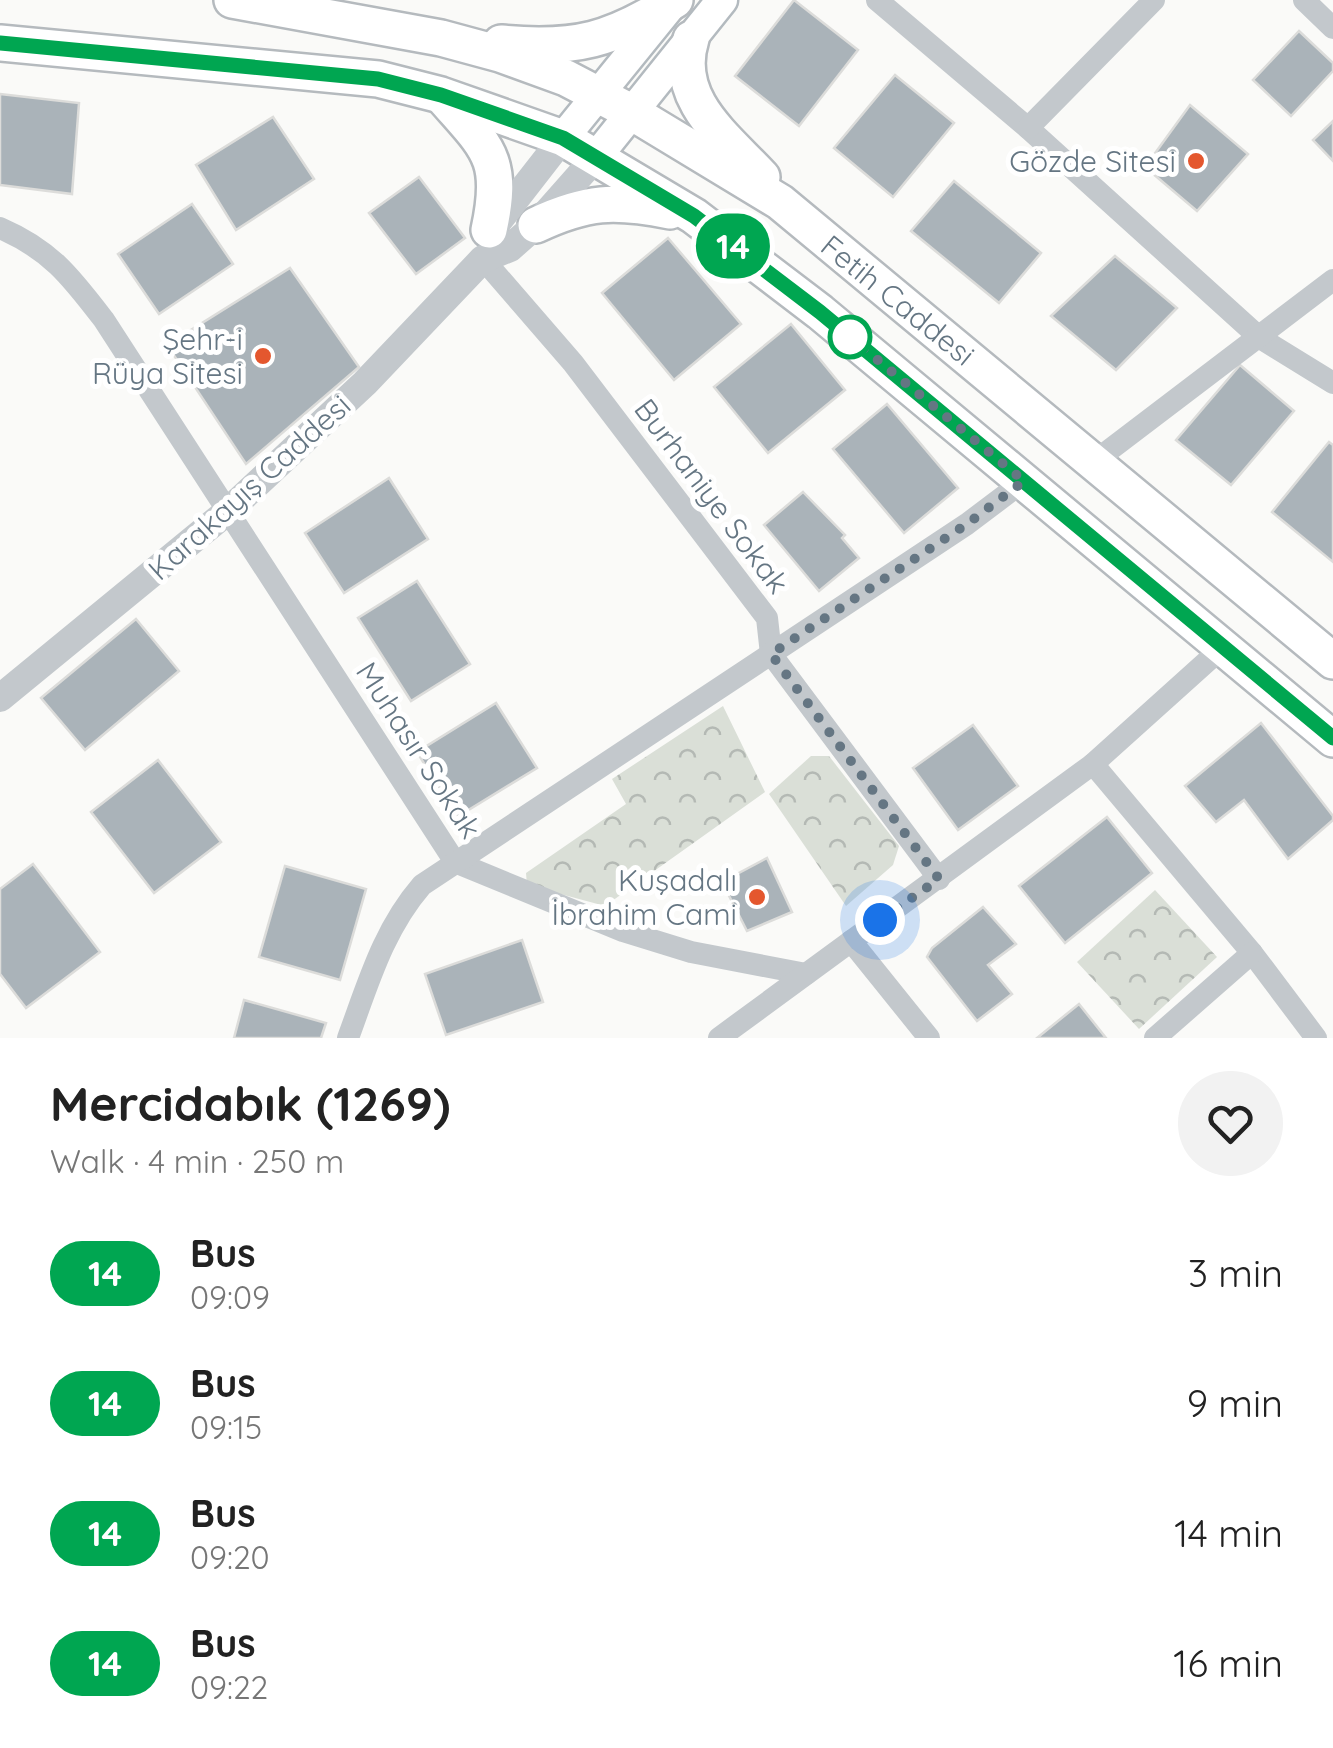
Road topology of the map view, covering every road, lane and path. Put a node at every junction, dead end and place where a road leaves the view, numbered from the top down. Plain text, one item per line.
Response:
1 (232, 0) edge
2 (675, 0) edge
3 (722, 0) edge
4 (877, 0) edge
5 (1154, 0) edge
6 (1304, 0) edge
7 (1333, 28) edge
8 (441, 38) junction
9 (692, 39) junction
10 (0, 43) edge
11 (600, 94) junction
12 (441, 95) junction
13 (633, 112) junction
14 (1028, 128) junction
15 (563, 138) junction
16 (596, 156) junction
17 (780, 202) junction
18 (694, 216) junction
19 (536, 225) junction
20 (0, 228) edge
21 (486, 245) junction
22 (1333, 280) edge
23 (1260, 338) junction
24 (1333, 384) edge
25 (1094, 462) junction
26 (1024, 481) junction
27 (228, 512) junction
28 (1223, 647) junction
29 (771, 654) junction
30 (1333, 660) edge
31 (0, 698) edge
32 (1333, 738) edge
33 (1093, 764) junction
34 (455, 862) junction
35 (939, 879) junction
36 (851, 941) junction
37 (1252, 953) junction
38 (806, 974) junction
39 (348, 1038) edge
40 (718, 1038) edge
41 (928, 1038) edge
42 (1155, 1038) edge
43 (1316, 1038) edge

1 - 8 main road, Fetih Caddesi
2 - 8 main road
2 - 11 main road, Karakayış Caddesi
3 - 9 main road, Karakayış Caddesi
4 - 14 street
5 - 14 street
6 - 7 street
8 - 11 main road, Fetih Caddesi
9 - 13 main road, Karakayış Caddesi
9 - 17 main road
10 - 12 main road, Fetih Caddesi
11 - 13 main road, Fetih Caddesi
11 - 15 main road, Karakayış Caddesi
12 - 15 main road, Fetih Caddesi
12 - 21 main road
13 - 16 main road, Karakayış Caddesi
13 - 17 main road, Fetih Caddesi
14 - 23 street
15 - 16 main road, Fetih Caddesi
15 - 21 street, Karakayış Caddesi
16 - 18 main road, Fetih Caddesi
16 - 19 street, Karakayış Caddesi
17 - 25 main road, Fetih Caddesi
18 - 19 main road
18 - 26 main road, Fetih Caddesi
19 - 21 street, Karakayış Caddesi
20 - 27 street, Muhasır Sokak
21 - 27 street, Karakayış Caddesi
21 - 29 street, Burhaniye Sokak
22 - 23 street
23 - 24 street
23 - 25 street
25 - 30 main road, Fetih Caddesi
26 - 28 main road, Fetih Caddesi
26 - 29 street
27 - 31 street, Karakayış Caddesi
27 - 34 street, Muhasır Sokak
28 - 32 main road, Fetih Caddesi
28 - 33 street
29 - 34 street
29 - 35 street, Burhaniye Sokak
33 - 35 street
33 - 37 street
34 - 38 street, Muhasır Sokak
34 - 39 street
35 - 36 street
36 - 38 street
36 - 41 street
37 - 42 street
37 - 43 street
38 - 40 street

